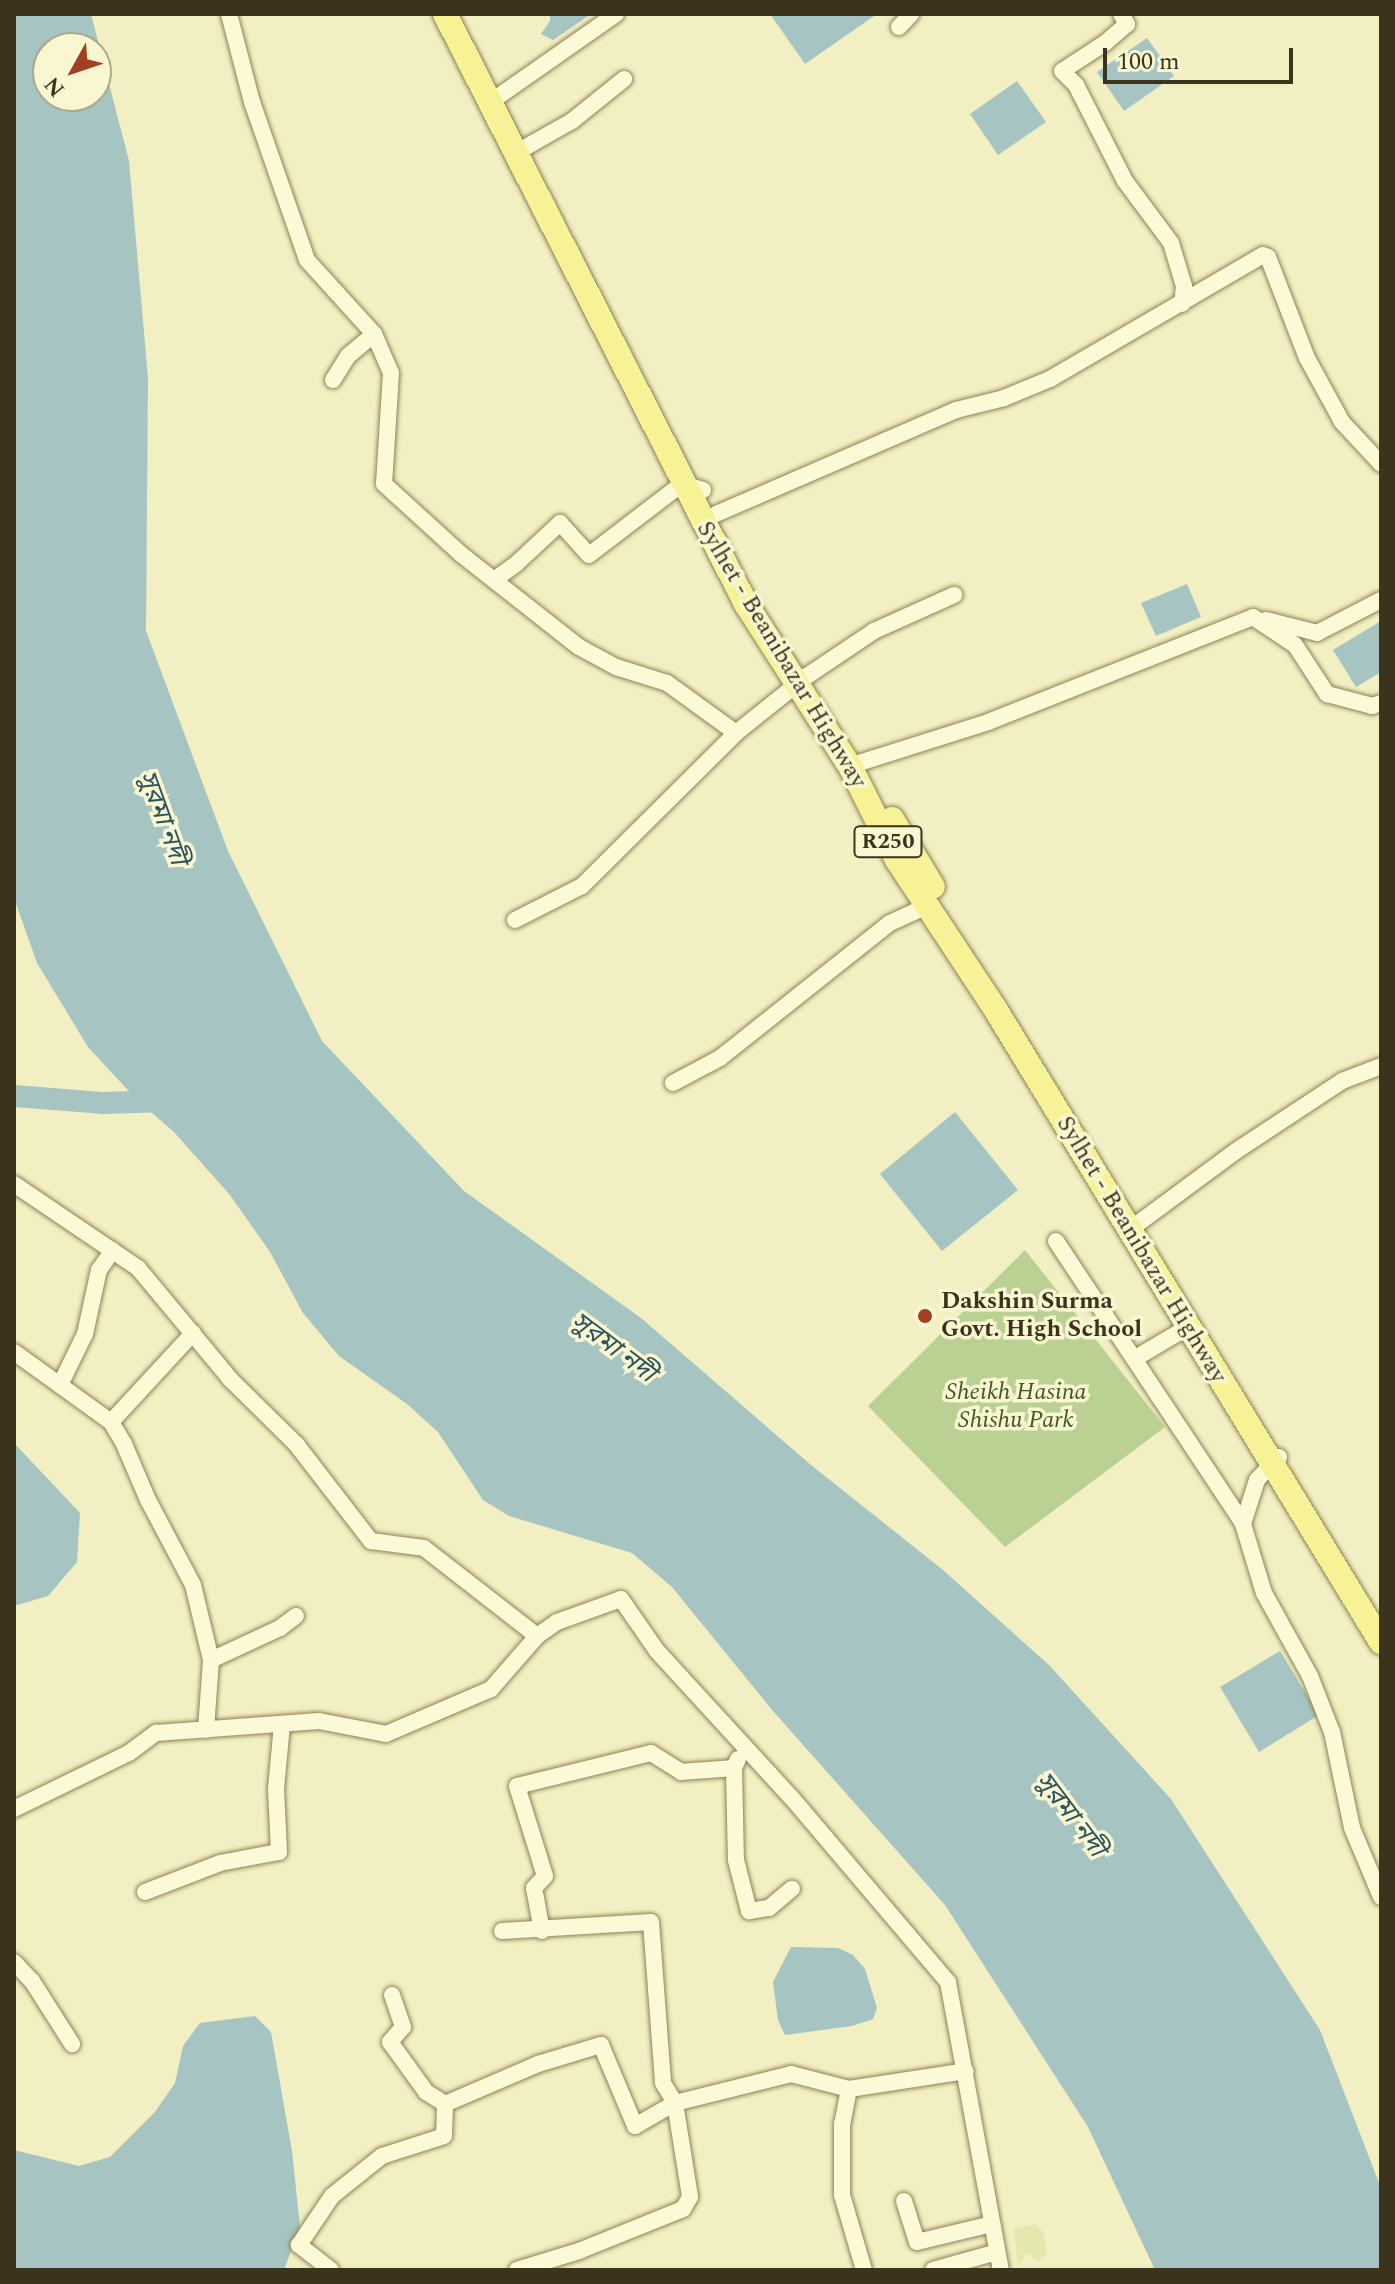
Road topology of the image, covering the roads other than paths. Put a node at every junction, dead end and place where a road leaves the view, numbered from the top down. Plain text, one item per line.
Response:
1 (229, 14) edge
2 (445, 14) edge
3 (459, 14) edge
4 (616, 14) edge
5 (1121, 14) edge
6 (624, 79) dead end
7 (499, 96) junction
8 (526, 147) junction
9 (1182, 304) junction
10 (374, 334) junction
11 (333, 380) dead end
12 (1381, 464) edge
13 (693, 487) junction
14 (716, 514) junction
15 (494, 580) junction
16 (954, 595) dead end
17 (1381, 600) edge
18 (1253, 617) junction
19 (803, 679) junction
20 (1381, 703) edge
21 (736, 733) junction
22 (859, 763) junction
23 (927, 906) junction
24 (515, 920) dead end
25 (1381, 1066) edge
26 (673, 1083) dead end
27 (14, 1184) edge
28 (1140, 1222) junction
29 (1056, 1241) dead end
30 (113, 1250) junction
31 (1188, 1327) junction
32 (193, 1333) junction
33 (14, 1352) edge
34 (1134, 1359) junction
35 (60, 1385) junction
36 (111, 1422) junction
37 (1276, 1459) junction
38 (1243, 1524) junction
39 (1350, 1582) junction
40 (296, 1616) dead end
41 (1381, 1618) edge
42 (537, 1636) junction
43 (1381, 1642) edge
44 (211, 1660) junction
45 (282, 1724) junction
46 (206, 1730) junction
47 (744, 1746) junction
48 (734, 1768) junction
49 (14, 1809) edge
50 (792, 1889) dead end
51 (145, 1892) dead end
52 (1381, 1897) edge
53 (502, 1931) dead end
54 (542, 1931) junction
55 (14, 1962) edge
56 (392, 1995) dead end
57 (72, 2044) dead end
58 (966, 2071) junction
59 (849, 2089) junction
60 (675, 2103) junction
61 (445, 2104) junction
62 (904, 2201) dead end
63 (992, 2224) junction
64 (997, 2252) junction
65 (331, 2270) edge
66 (517, 2270) edge
67 (864, 2270) edge
68 (933, 2270) edge
69 (1001, 2270) edge

1 - 10 street
2 - 13 main road, Sylhet - Beanibazar Highway / R250
3 - 7 main road, Sylhet - Beanibazar Highway / R250
4 - 7 street
5 - 9 street
6 - 8 street
7 - 8 main road, Sylhet - Beanibazar Highway / R250
8 - 13 main road, Sylhet - Beanibazar Highway / R250
9 - 12 street
9 - 14 street
10 - 11 street
10 - 15 street
13 - 14 main road, Sylhet - Beanibazar Highway / R250
13 - 15 street
13 - 19 main road, Sylhet - Beanibazar Highway / R250
14 - 19 main road, Sylhet - Beanibazar Highway / R250
15 - 21 street
16 - 19 street
17 - 18 street
18 - 20 street
18 - 22 street
19 - 21 street
19 - 22 main road, Sylhet - Beanibazar Highway / R250
19 - 23 main road, Sylhet - Beanibazar Highway / R250
21 - 24 street
22 - 28 main road, Sylhet - Beanibazar Highway / R250
23 - 26 street
23 - 31 main road, Sylhet - Beanibazar Highway / R250
25 - 28 street
27 - 30 street
28 - 37 main road, Sylhet - Beanibazar Highway / R250
29 - 34 street
30 - 32 street
30 - 35 street
31 - 34 street
31 - 37 main road, Sylhet - Beanibazar Highway / R250
32 - 36 street
32 - 42 street
33 - 35 street
34 - 38 street
35 - 36 street
36 - 44 street
37 - 38 street
37 - 39 main road, Sylhet - Beanibazar Highway / R250
38 - 52 street
39 - 41 main road, Sylhet - Beanibazar Highway / R250
39 - 43 main road, Sylhet - Beanibazar Highway / R250
40 - 44 street
42 - 45 street
42 - 47 street
44 - 46 street
45 - 46 street
45 - 51 street
46 - 49 street
47 - 48 street
47 - 58 street
48 - 50 street
48 - 54 street
53 - 54 street
54 - 60 street
55 - 57 street
56 - 61 street
58 - 59 street
58 - 63 street
59 - 60 street
59 - 67 street
60 - 61 street
60 - 66 street
61 - 65 street
62 - 63 street
63 - 64 street
64 - 68 street
64 - 69 street

